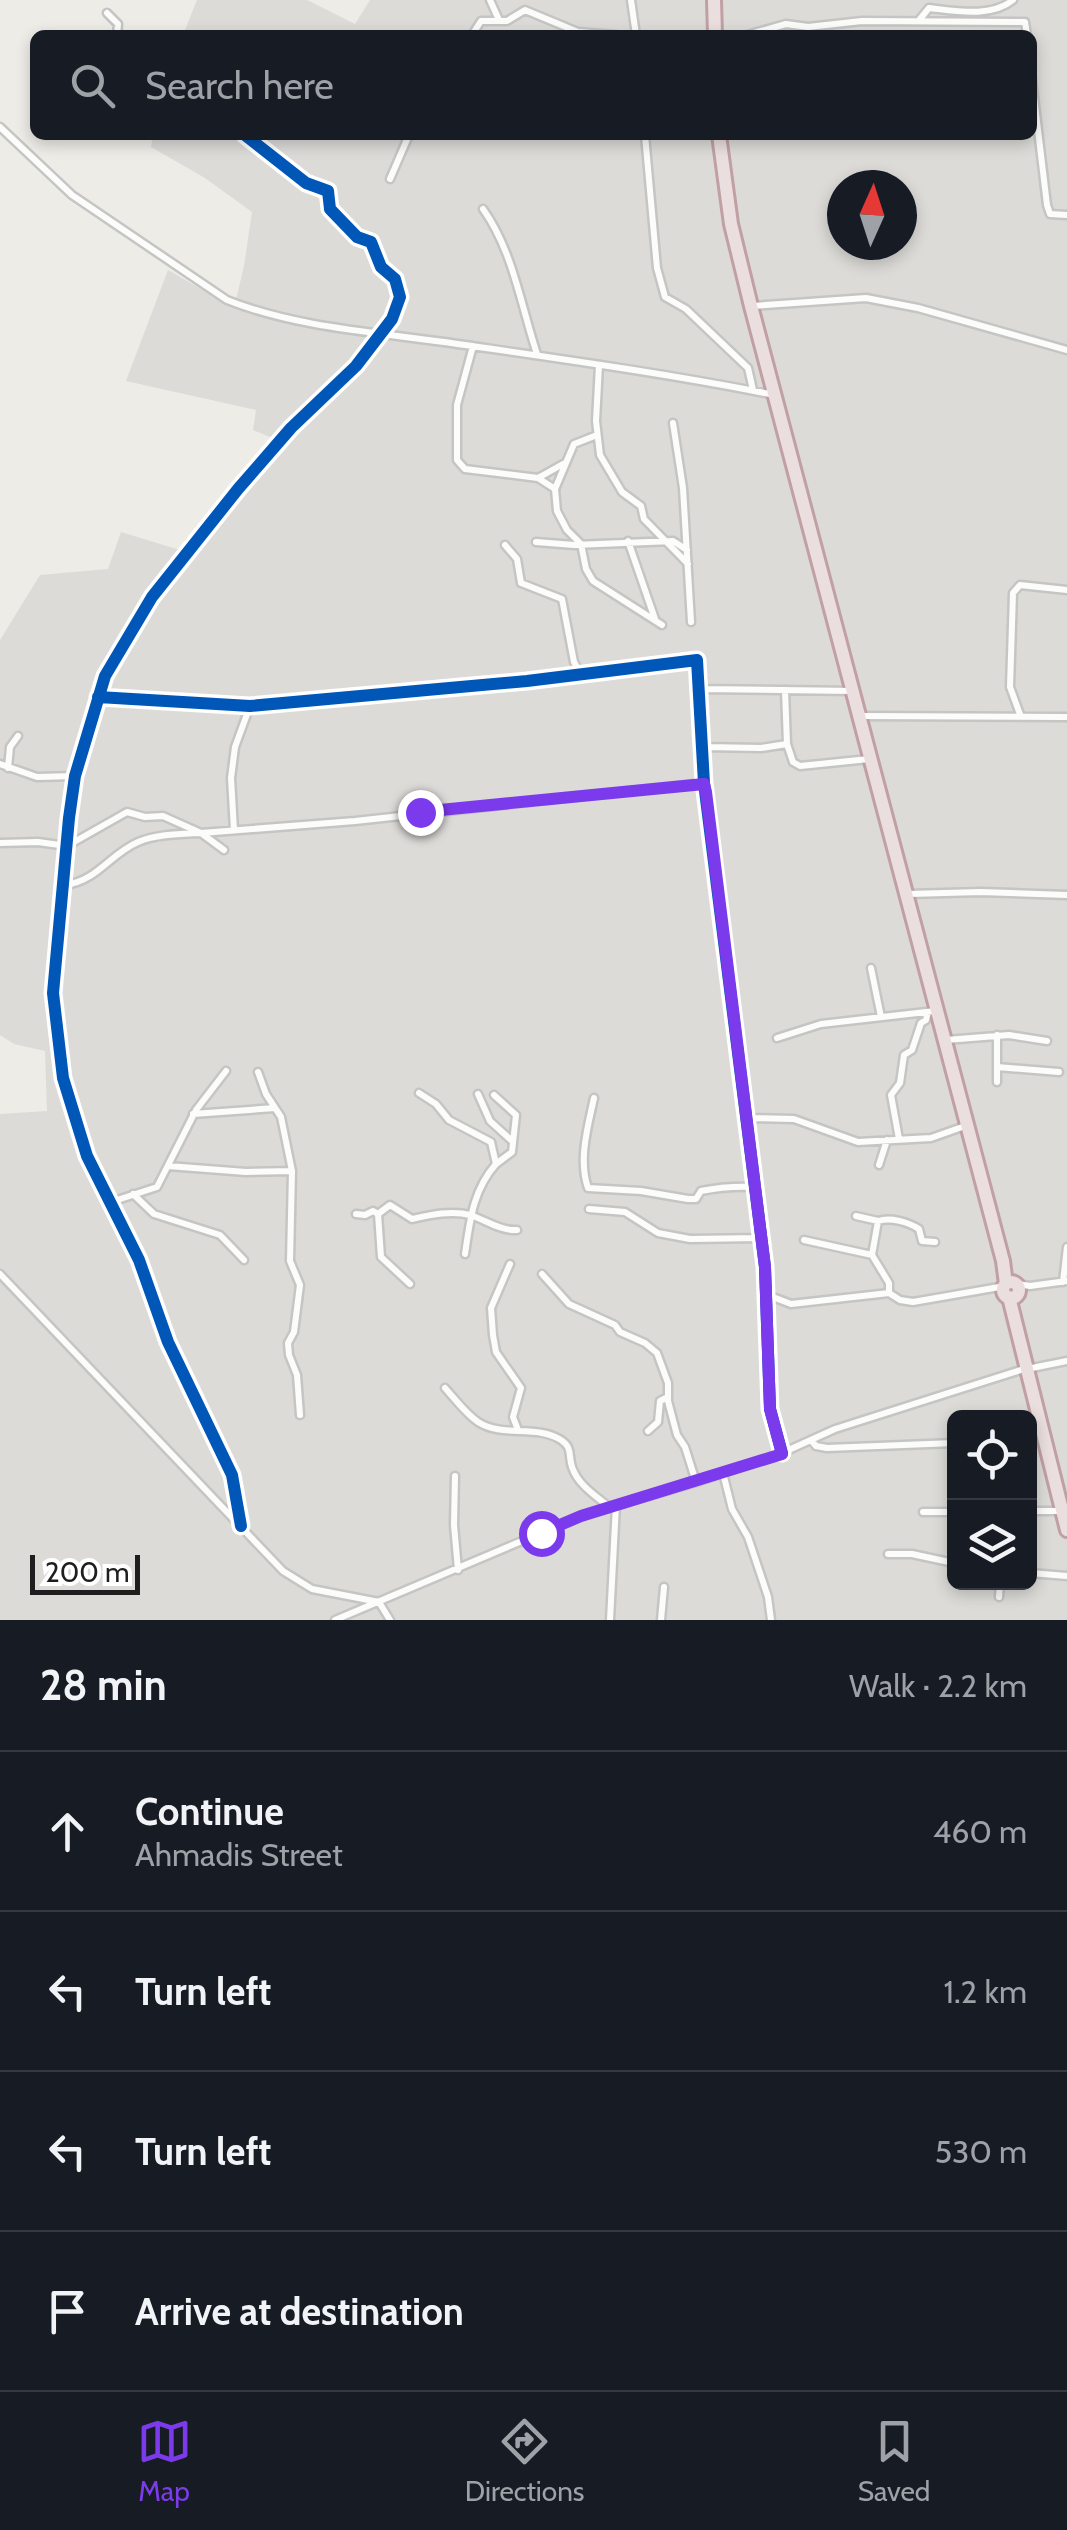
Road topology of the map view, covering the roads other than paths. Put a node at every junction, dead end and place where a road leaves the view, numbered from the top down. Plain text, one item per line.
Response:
1 (490, 0) edge
2 (632, 0) edge
3 (714, 0) edge
4 (955, 0) edge
5 (1012, 0) edge
6 (949, 10) junction
7 (106, 13) dead end
8 (920, 19) junction
9 (499, 20) junction
10 (118, 30) edge
11 (475, 30) edge
12 (573, 30) edge
13 (635, 30) edge
14 (715, 30) edge
15 (765, 30) edge
16 (1026, 30) edge
17 (1037, 122) edge
18 (0, 127) edge
19 (251, 140) edge
20 (408, 140) edge
21 (646, 140) edge
22 (720, 140) edge
23 (390, 179) dead end
24 (483, 209) dead end
25 (1067, 215) edge
26 (751, 306) junction
27 (383, 334) junction
28 (473, 346) junction
29 (1067, 350) edge
30 (537, 354) junction
31 (599, 365) junction
32 (752, 390) junction
33 (777, 395) junction
34 (673, 423) dead end
35 (597, 435) junction
36 (564, 464) junction
37 (538, 478) junction
38 (555, 488) junction
39 (628, 541) junction
40 (663, 541) junction
41 (536, 542) dead end
42 (581, 544) junction
43 (505, 545) dead end
44 (688, 550) junction
45 (688, 564) junction
46 (1067, 590) edge
47 (691, 622) dead end
48 (581, 674) junction
49 (701, 689) junction
50 (785, 690) junction
51 (853, 691) junction
52 (98, 697) junction
53 (250, 706) junction
54 (859, 716) junction
55 (1021, 717) junction
56 (1067, 717) edge
57 (18, 736) dead end
58 (787, 744) junction
59 (704, 747) junction
60 (870, 759) junction
61 (4, 766) edge
62 (75, 776) junction
63 (704, 784) junction
64 (234, 830) junction
65 (201, 833) junction
66 (0, 842) edge
67 (67, 846) junction
68 (224, 850) dead end
69 (65, 885) junction
70 (905, 894) junction
71 (1067, 895) edge
72 (872, 968) dead end
73 (932, 1011) junction
74 (881, 1017) junction
75 (997, 1035) junction
76 (777, 1038) dead end
77 (944, 1040) junction
78 (1047, 1041) dead end
79 (997, 1067) junction
80 (226, 1071) dead end
81 (258, 1072) dead end
82 (1059, 1072) dead end
83 (997, 1082) dead end
84 (418, 1093) dead end
85 (478, 1094) dead end
86 (494, 1095) dead end
87 (594, 1098) dead end
88 (275, 1108) junction
89 (193, 1114) junction
90 (748, 1118) junction
91 (966, 1125) junction
92 (899, 1139) junction
93 (512, 1140) junction
94 (886, 1140) junction
95 (496, 1164) junction
96 (879, 1165) dead end
97 (168, 1166) junction
98 (292, 1171) junction
99 (756, 1187) junction
100 (132, 1194) junction
101 (108, 1203) junction
102 (589, 1209) dead end
103 (356, 1214) dead end
104 (378, 1214) junction
105 (471, 1216) junction
106 (856, 1216) dead end
107 (878, 1221) junction
108 (517, 1230) dead end
109 (762, 1238) junction
110 (804, 1240) dead end
111 (935, 1242) dead end
112 (1067, 1247) edge
113 (465, 1254) dead end
114 (872, 1255) junction
115 (244, 1260) dead end
116 (510, 1264) dead end
117 (0, 1274) edge
118 (542, 1274) dead end
119 (1065, 1282) edge
120 (410, 1284) dead end
121 (1013, 1289) junction
122 (889, 1293) junction
123 (766, 1294) junction
124 (1067, 1362) edge
125 (1030, 1368) junction
126 (445, 1388) dead end
127 (668, 1397) junction
128 (1034, 1410) edge
129 (300, 1416) dead end
130 (518, 1430) junction
131 (648, 1432) dead end
132 (811, 1440) junction
133 (1037, 1440) edge
134 (947, 1443) edge
135 (782, 1454) junction
136 (723, 1474) junction
137 (455, 1476) dead end
138 (696, 1482) junction
139 (1064, 1483) edge
140 (612, 1506) junction
141 (1065, 1510) edge
142 (1037, 1511) edge
143 (923, 1512) dead end
144 (947, 1512) edge
145 (241, 1526) junction
146 (1067, 1530) edge
147 (888, 1554) dead end
148 (947, 1562) edge
149 (458, 1570) junction
150 (1037, 1574) edge
151 (1067, 1576) edge
152 (664, 1587) dead end
153 (999, 1590) edge
154 (998, 1597) dead end
155 (378, 1602) junction
156 (335, 1620) edge
157 (390, 1620) edge
158 (610, 1620) edge
159 (662, 1620) edge
160 (771, 1620) edge

1 - 9 street
2 - 13 street
3 - 14 highway
4 - 6 street
5 - 6 street
6 - 8 street
7 - 10 street
8 - 15 street
8 - 16 street
9 - 11 street
9 - 12 street
17 - 25 street
18 - 27 street
19 - 27 street
20 - 23 street
21 - 32 street
22 - 26 highway
24 - 30 street
26 - 29 street
26 - 33 highway
27 - 28 street
27 - 52 street
28 - 30 street
28 - 37 street
30 - 31 street
31 - 32 street
31 - 35 street
32 - 33 street
33 - 51 highway
34 - 44 street
35 - 36 street
35 - 40 street
36 - 37 street
36 - 38 street
37 - 38 street
38 - 42 street
39 - 40 street
39 - 42 street
39 - 42 street
40 - 44 street
40 - 45 street
41 - 42 street
43 - 48 street
44 - 45 street
45 - 47 street
46 - 55 street
48 - 49 street
48 - 53 street
49 - 50 street
49 - 59 street
50 - 51 street
50 - 58 street
51 - 54 highway
52 - 53 street
52 - 62 street
53 - 64 street
54 - 55 street
54 - 60 highway
55 - 56 street
57 - 61 street
58 - 59 street
58 - 60 street
59 - 63 street
60 - 70 highway
61 - 62 street
62 - 67 street
63 - 64 street
63 - 90 street
64 - 65 street
65 - 67 street
65 - 68 street
65 - 69 street
66 - 67 street
67 - 69 street
69 - 101 street
70 - 71 street
70 - 73 highway
72 - 74 street
73 - 74 street
73 - 77 highway
73 - 92 street
74 - 76 street
75 - 77 street
75 - 78 street
75 - 79 street
77 - 91 highway
79 - 82 street
79 - 83 street
80 - 89 street
81 - 88 street
84 - 95 street
85 - 93 street
86 - 93 street
87 - 99 street
88 - 89 street
88 - 98 street
89 - 97 street
90 - 94 street
90 - 99 street
91 - 92 street
91 - 121 highway
92 - 94 street
93 - 95 street
94 - 96 street
95 - 105 street
97 - 98 street
97 - 100 street
98 - 129 street
99 - 109 street
100 - 101 street
100 - 115 street
101 - 145 street
102 - 109 street
103 - 104 street
104 - 105 street
104 - 120 street
105 - 108 street
105 - 113 street
106 - 107 street
107 - 111 street
107 - 114 street
109 - 123 street
110 - 114 street
112 - 119 street
114 - 122 street
116 - 130 street
117 - 145 street
118 - 127 street
119 - 121 street
121 - 122 street
121 - 125 highway
122 - 123 street
123 - 135 street
124 - 125 street
125 - 128 highway
125 - 132 street
125 - 139 highway
126 - 130 street
127 - 131 street
127 - 138 street
130 - 140 street
132 - 134 street
132 - 135 street
133 - 141 highway
135 - 136 street
136 - 138 street
136 - 160 street
137 - 149 street
138 - 140 street
139 - 141 highway
140 - 149 street
140 - 158 street
141 - 142 street
141 - 146 highway
143 - 144 street
145 - 155 street
147 - 148 street
149 - 155 street
150 - 151 street
152 - 159 street
153 - 154 street
155 - 156 street
155 - 157 street

